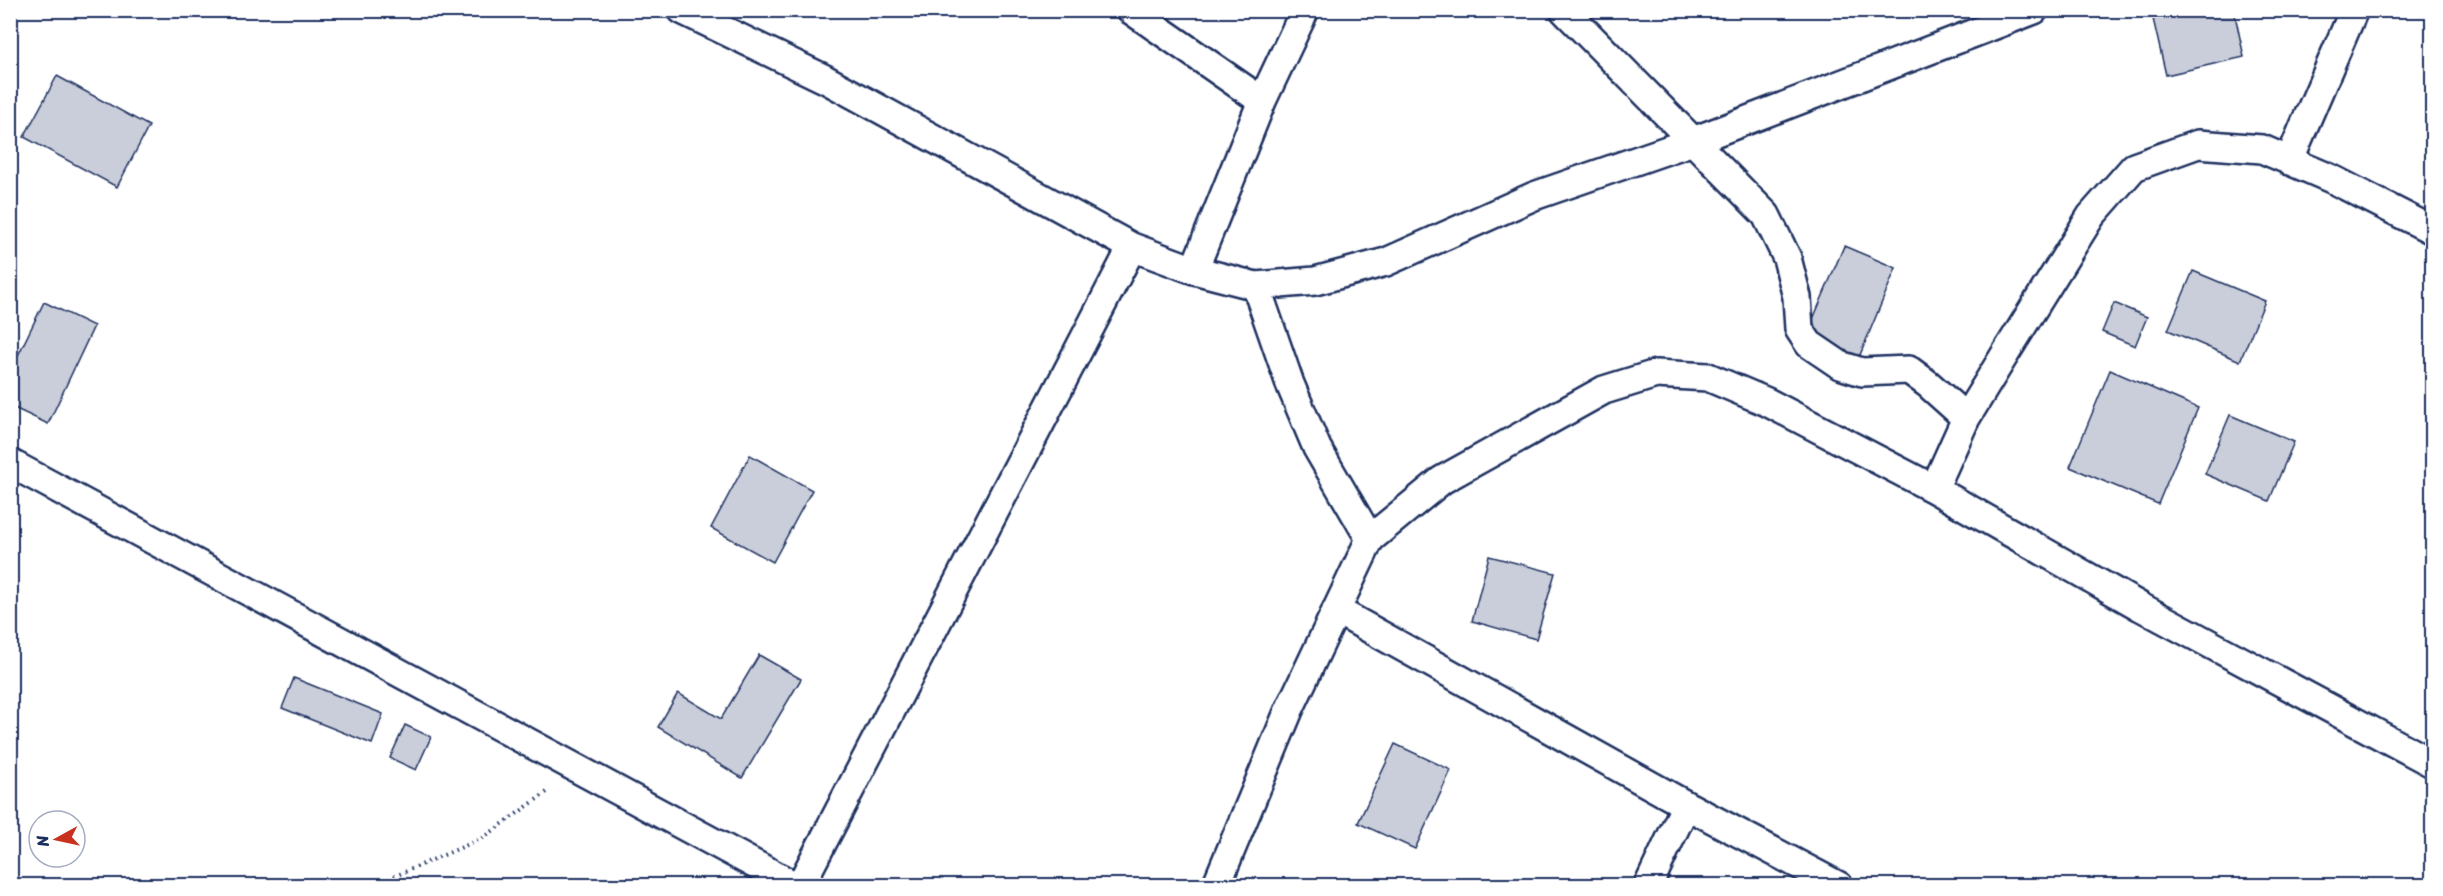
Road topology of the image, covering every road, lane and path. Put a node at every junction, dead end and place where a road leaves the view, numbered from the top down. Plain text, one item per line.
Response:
1 (682, 10) edge
2 (1131, 10) edge
3 (1564, 10) edge
4 (2034, 10) edge
5 (2354, 10) edge
6 (1296, 14) edge
7 (1262, 101) junction
8 (1693, 141) junction
9 (2289, 161) junction
10 (2433, 230) edge
11 (1131, 247) junction
12 (1194, 270) junction
13 (1256, 286) junction
14 (1966, 418) junction
15 (10, 463) edge
16 (1934, 489) junction
17 (1370, 539) junction
18 (1336, 610) junction
19 (2433, 763) edge
20 (580, 769) junction
21 (1686, 805) junction
22 (372, 885) edge
23 (797, 885) edge
24 (1216, 885) edge
25 (1648, 885) edge
26 (1839, 885) edge

1 - 11 street
2 - 7 street
3 - 8 street
4 - 8 street
5 - 9 street
6 - 7 street
7 - 12 street
8 - 13 street
8 - 14 street
9 - 10 street
9 - 14 street
11 - 12 street
11 - 23 street
12 - 13 street
13 - 17 street
14 - 16 street
15 - 20 street
16 - 17 street
16 - 19 street
17 - 18 street
18 - 21 street
18 - 24 street
20 - 22 path
20 - 23 street
21 - 25 street
21 - 26 street

